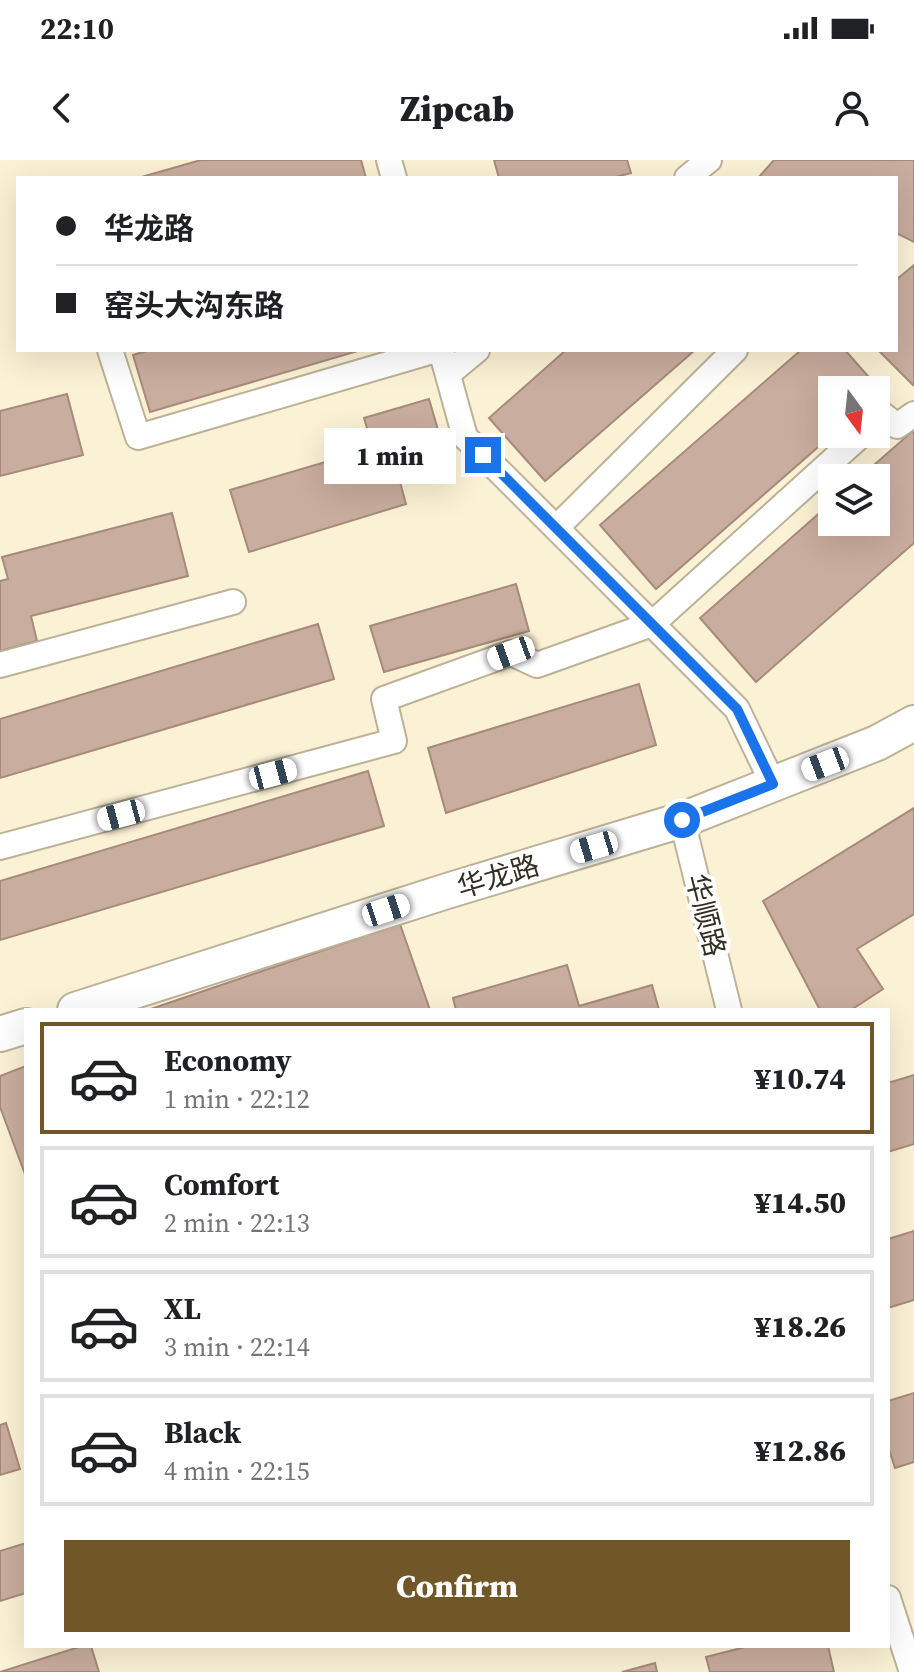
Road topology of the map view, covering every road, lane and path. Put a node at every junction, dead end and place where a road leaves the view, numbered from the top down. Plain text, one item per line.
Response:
1 (709, 160) edge
2 (689, 176) edge
3 (111, 352) edge
4 (432, 352) edge
5 (440, 352) edge
6 (475, 352) edge
7 (733, 352) edge
8 (448, 374) junction
9 (914, 414) edge
10 (890, 420) edge
11 (847, 448) edge
12 (556, 528) junction
13 (233, 602) dead end
14 (652, 624) junction
15 (0, 665) edge
16 (914, 723) edge
17 (773, 784) junction
18 (682, 820) junction
19 (0, 847) edge
20 (81, 1008) edge
21 (729, 1008) edge
22 (24, 1027) edge
23 (0, 1034) edge
24 (890, 1604) edge
25 (912, 1672) edge

1 - 2 street
3 - 4 street
5 - 8 street
6 - 8 street
7 - 12 street
8 - 12 street
9 - 10 street
11 - 14 street
12 - 14 street
13 - 15 street
14 - 17 street
14 - 19 street
16 - 17 main road, 华龙路
17 - 18 main road, 华龙路
18 - 20 main road, 华龙路
18 - 21 street, 华顺路
22 - 23 main road
24 - 25 street

